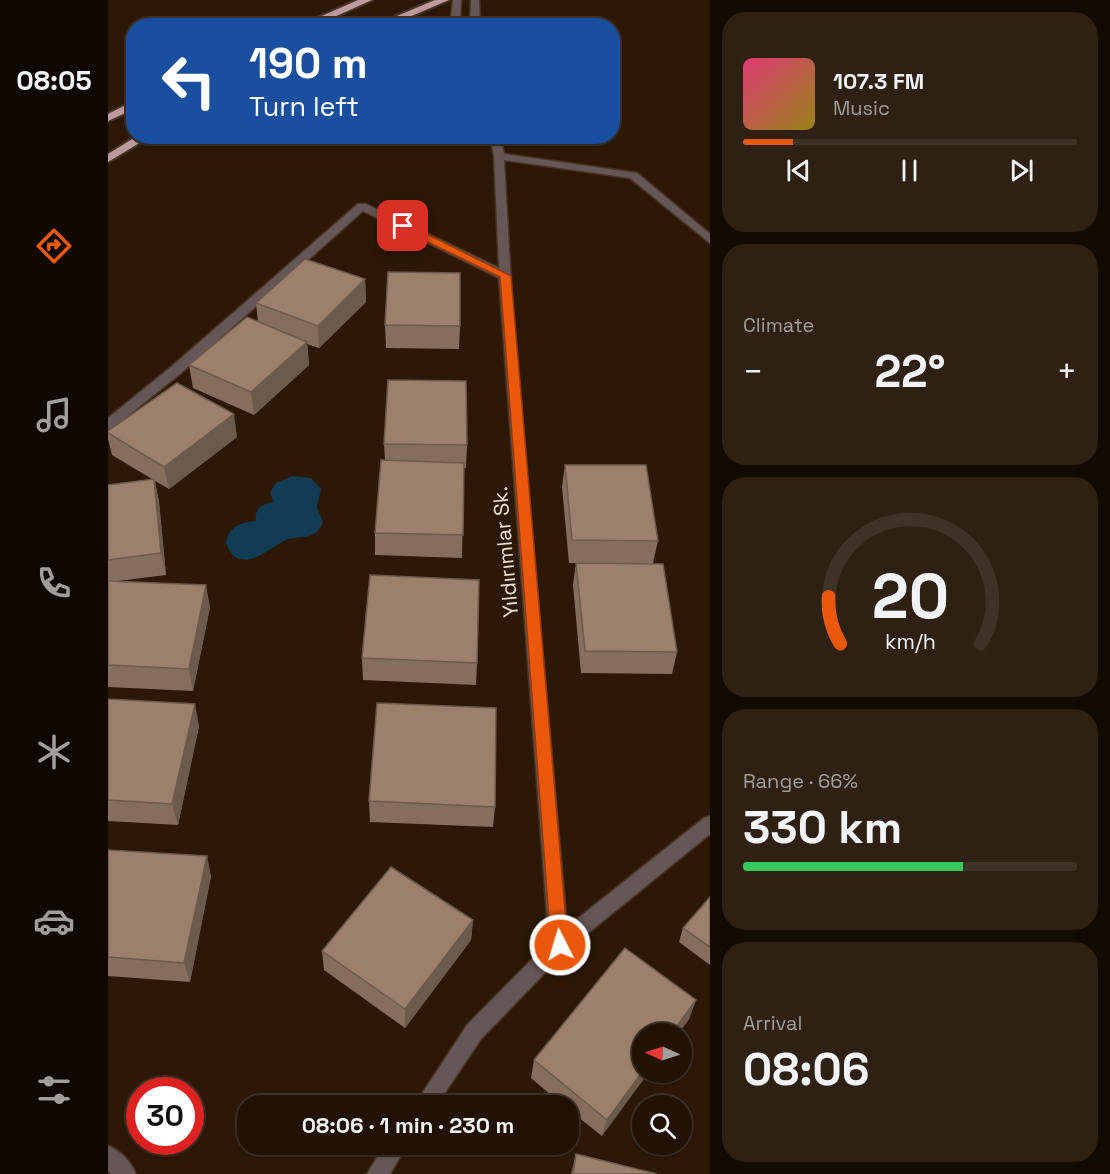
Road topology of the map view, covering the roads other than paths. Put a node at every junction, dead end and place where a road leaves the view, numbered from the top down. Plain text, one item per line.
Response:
1 (367, 0) edge
2 (444, 0) edge
3 (457, 0) edge
4 (475, 0) edge
5 (323, 18) edge
6 (398, 18) edge
7 (456, 18) edge
8 (474, 18) edge
9 (126, 108) edge
10 (108, 118) edge
11 (133, 144) edge
12 (492, 144) edge
13 (497, 144) edge
14 (499, 156) junction
15 (108, 159) edge
16 (710, 240) edge
17 (506, 276) junction
18 (108, 425) edge
19 (710, 823) edge
20 (560, 945) junction
21 (431, 1095) edge
22 (391, 1155) edge
23 (108, 1156) edge
24 (125, 1174) edge
25 (378, 1174) edge

1 - 5 highway
2 - 6 highway
3 - 7 street
4 - 8 street
9 - 10 highway
11 - 15 highway
12 - 14 street
13 - 14 street, Yıldırımlar Sk.
14 - 16 street
14 - 17 street, Yıldırımlar Sk.
17 - 18 street
17 - 20 street, Yıldırımlar Sk.
19 - 20 street
20 - 21 street
22 - 25 street
23 - 24 street

